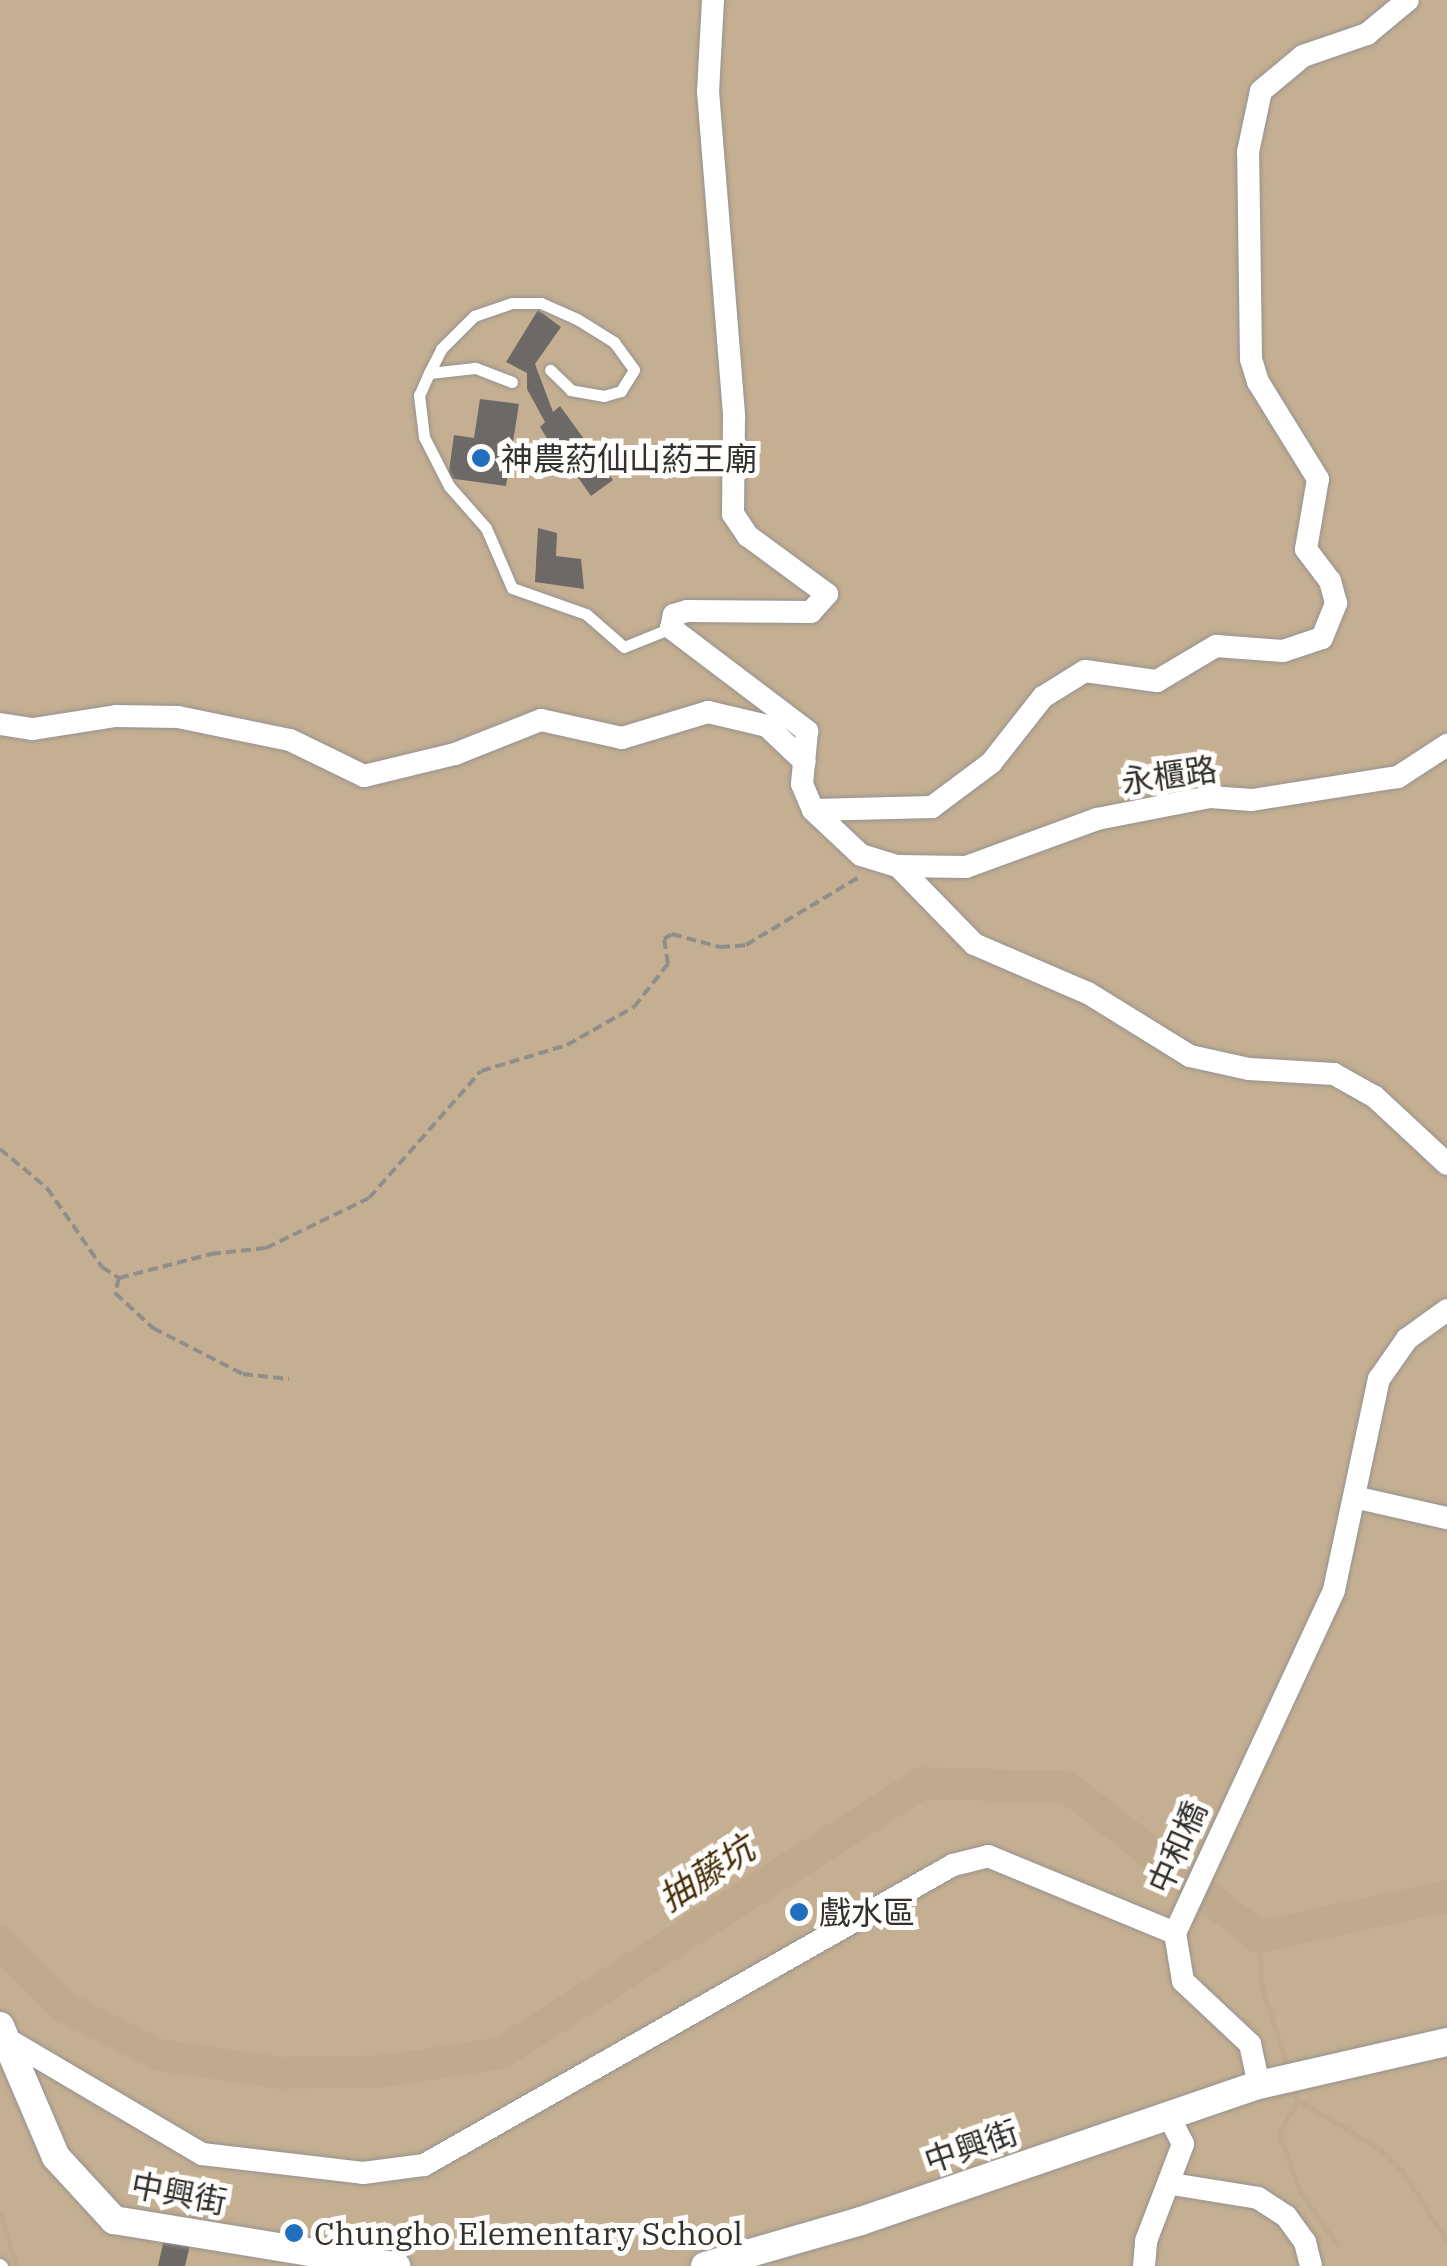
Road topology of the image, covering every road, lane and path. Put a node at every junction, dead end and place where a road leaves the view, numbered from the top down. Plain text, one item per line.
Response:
1 (713, 0) edge
2 (1408, 0) edge
3 (550, 370) dead end
4 (428, 373) junction
5 (512, 382) dead end
6 (671, 628) junction
7 (1, 723) edge
8 (1447, 745) edge
9 (805, 762) junction
10 (813, 810) junction
11 (888, 865) junction
12 (0, 1149) edge
13 (1447, 1164) edge
14 (119, 1278) junction
15 (1447, 1310) edge
16 (289, 1379) dead end
17 (1358, 1498) junction
18 (1447, 1518) edge
19 (1175, 1933) junction
20 (6, 2034) edge
21 (1447, 2042) edge
22 (1259, 2086) junction
23 (1168, 2114) junction
24 (1172, 2184) junction
25 (396, 2266) edge
26 (705, 2266) edge
27 (1144, 2266) edge
28 (1311, 2266) edge

1 - 6 street
2 - 10 street
3 - 4 lane
4 - 5 lane
4 - 6 lane
6 - 9 street
7 - 9 street
8 - 11 street, 永櫃路
9 - 10 street
10 - 11 street
11 - 13 street
11 - 14 path
12 - 14 path
14 - 16 path
15 - 17 street, 中和橋
17 - 18 street
17 - 19 street, 中和橋
19 - 20 street
19 - 22 street
20 - 25 street, 中興街
21 - 22 street, 中興街
22 - 23 street, 中興街
23 - 24 street
23 - 26 street, 中興街
24 - 27 street
24 - 28 street

